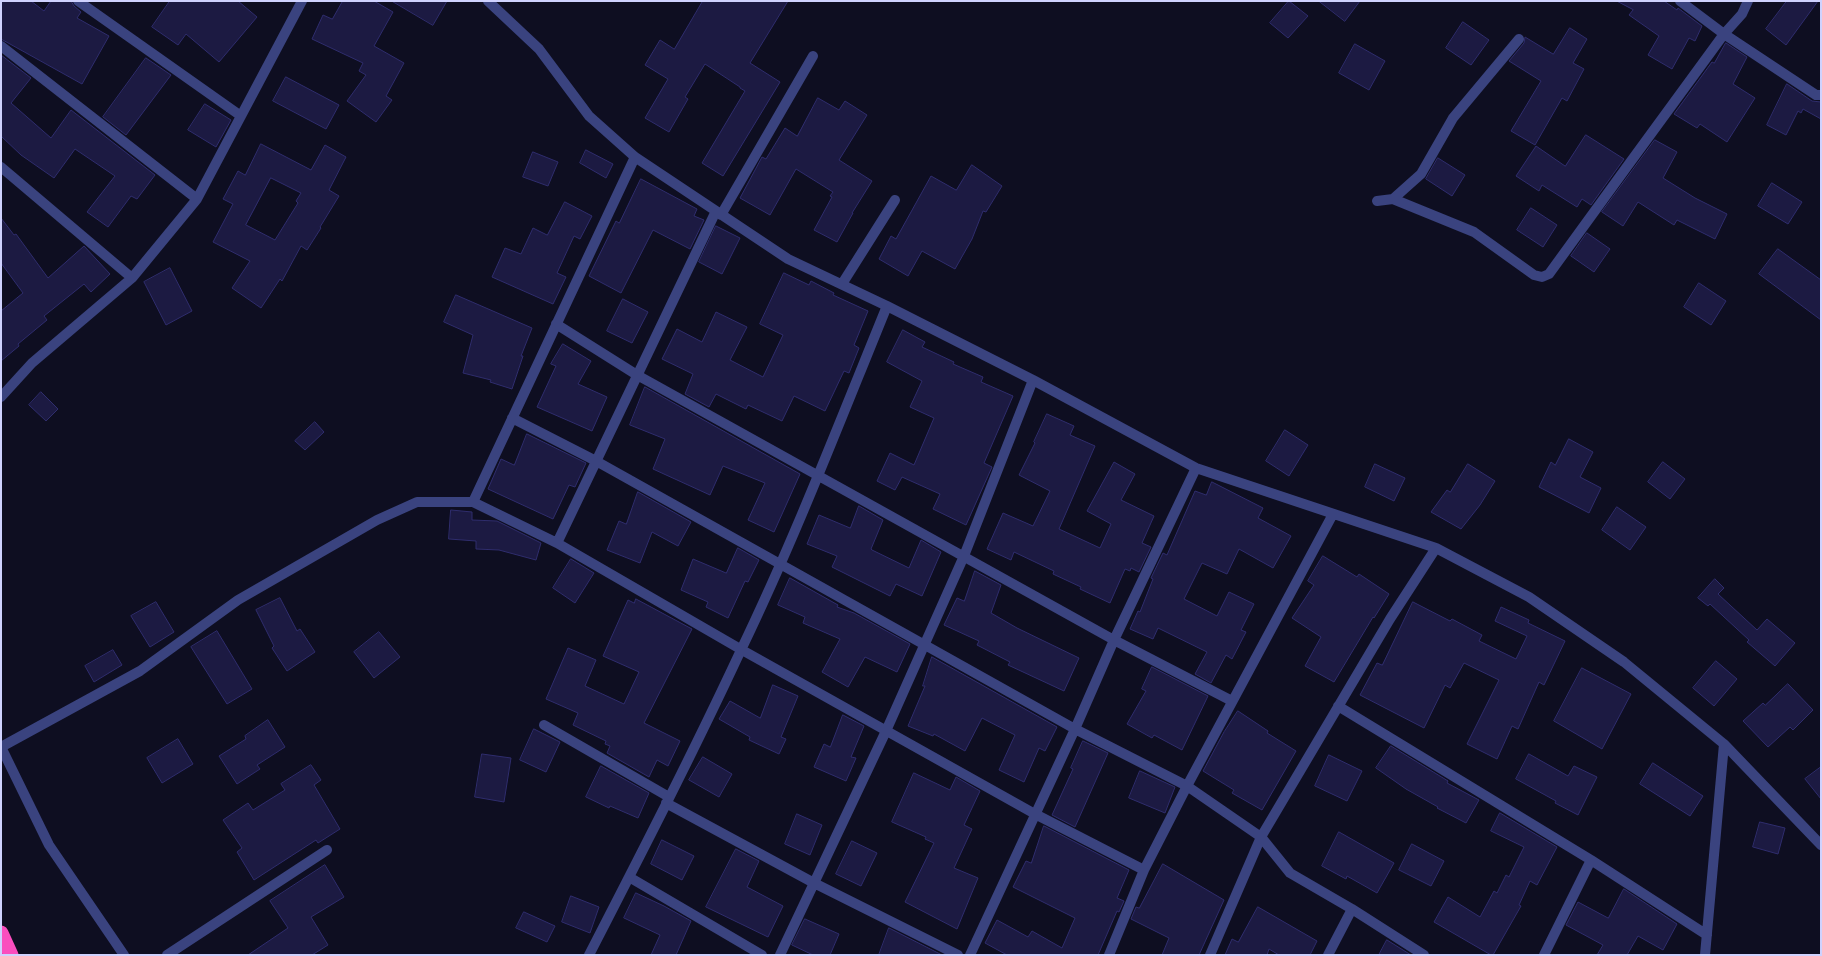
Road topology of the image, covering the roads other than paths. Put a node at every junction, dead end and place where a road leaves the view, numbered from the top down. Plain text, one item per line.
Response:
1 (78, 1) edge
2 (302, 1) edge
3 (488, 1) edge
4 (1680, 1) edge
5 (1748, 1) edge
6 (1724, 34) junction
7 (1519, 38) dead end
8 (1, 46) edge
9 (813, 56) dead end
10 (1821, 95) edge
11 (241, 116) junction
12 (636, 157) junction
13 (1, 167) edge
14 (197, 199) junction
15 (1393, 199) junction
16 (895, 200) dead end
17 (1378, 201) dead end
18 (719, 213) junction
19 (132, 278) junction
20 (842, 284) junction
21 (887, 306) junction
22 (556, 324) junction
23 (638, 375) junction
24 (1033, 380) junction
25 (1, 397) edge
26 (512, 418) junction
27 (596, 461) junction
28 (1196, 468) junction
29 (817, 475) junction
30 (473, 502) junction
31 (1333, 514) junction
32 (557, 543) junction
33 (1436, 548) junction
34 (964, 556) junction
35 (780, 563) junction
36 (1114, 640) junction
37 (924, 645) junction
38 (742, 650) junction
39 (1232, 701) junction
40 (1338, 706) junction
41 (544, 725) dead end
42 (1075, 729) junction
43 (886, 731) junction
44 (1724, 744) junction
45 (1, 747) edge
46 (1187, 786) junction
47 (668, 800) junction
48 (1035, 814) junction
49 (1261, 837) junction
50 (1821, 845) edge
51 (327, 850) dead end
52 (1591, 860) junction
53 (1144, 870) junction
54 (630, 877) junction
55 (814, 883) junction
56 (1352, 909) junction
57 (1, 933) edge
58 (1707, 935) junction
59 (11, 955) edge
60 (124, 955) edge
61 (167, 955) edge
62 (589, 955) edge
63 (762, 955) edge
64 (780, 955) edge
65 (958, 955) edge
66 (970, 955) edge
67 (1109, 955) edge
68 (1210, 955) edge
69 (1328, 955) edge
70 (1424, 955) edge
71 (1544, 955) edge
72 (1705, 955) edge

1 - 11 street
2 - 11 street
3 - 12 street
4 - 6 street
5 - 6 street
6 - 10 street
6 - 15 street
7 - 15 street
8 - 14 street
9 - 18 street
11 - 14 street
12 - 18 street
12 - 22 street
13 - 19 street
14 - 19 street
15 - 17 street
16 - 20 street
18 - 20 street
18 - 23 street
19 - 25 street
20 - 21 street
21 - 24 street
21 - 29 street
22 - 23 street
22 - 26 street
23 - 27 street
23 - 29 street
24 - 28 street
24 - 34 street
26 - 27 street
26 - 30 street
27 - 32 street
27 - 35 street
28 - 31 street
28 - 36 street
29 - 34 street
29 - 35 street
30 - 32 street
30 - 45 street
31 - 33 street
31 - 39 street
32 - 38 street
33 - 40 street
33 - 44 street
34 - 36 street
34 - 37 street
35 - 37 street
35 - 38 street
36 - 39 street
36 - 42 street
37 - 42 street
37 - 43 street
38 - 43 street
38 - 47 street
39 - 46 street
40 - 49 street
40 - 52 street
41 - 47 street
42 - 46 street
42 - 48 street
43 - 48 street
43 - 55 street
44 - 50 street
44 - 58 street
45 - 60 street
46 - 49 street
46 - 53 street
47 - 54 street
47 - 55 street
48 - 53 street
48 - 66 street
49 - 56 street
49 - 68 street
51 - 61 street
52 - 58 street
52 - 71 street
53 - 67 street
54 - 62 street
54 - 63 street
55 - 64 street
55 - 65 street
56 - 69 street
56 - 70 street
57 - 59 highway
58 - 72 street

